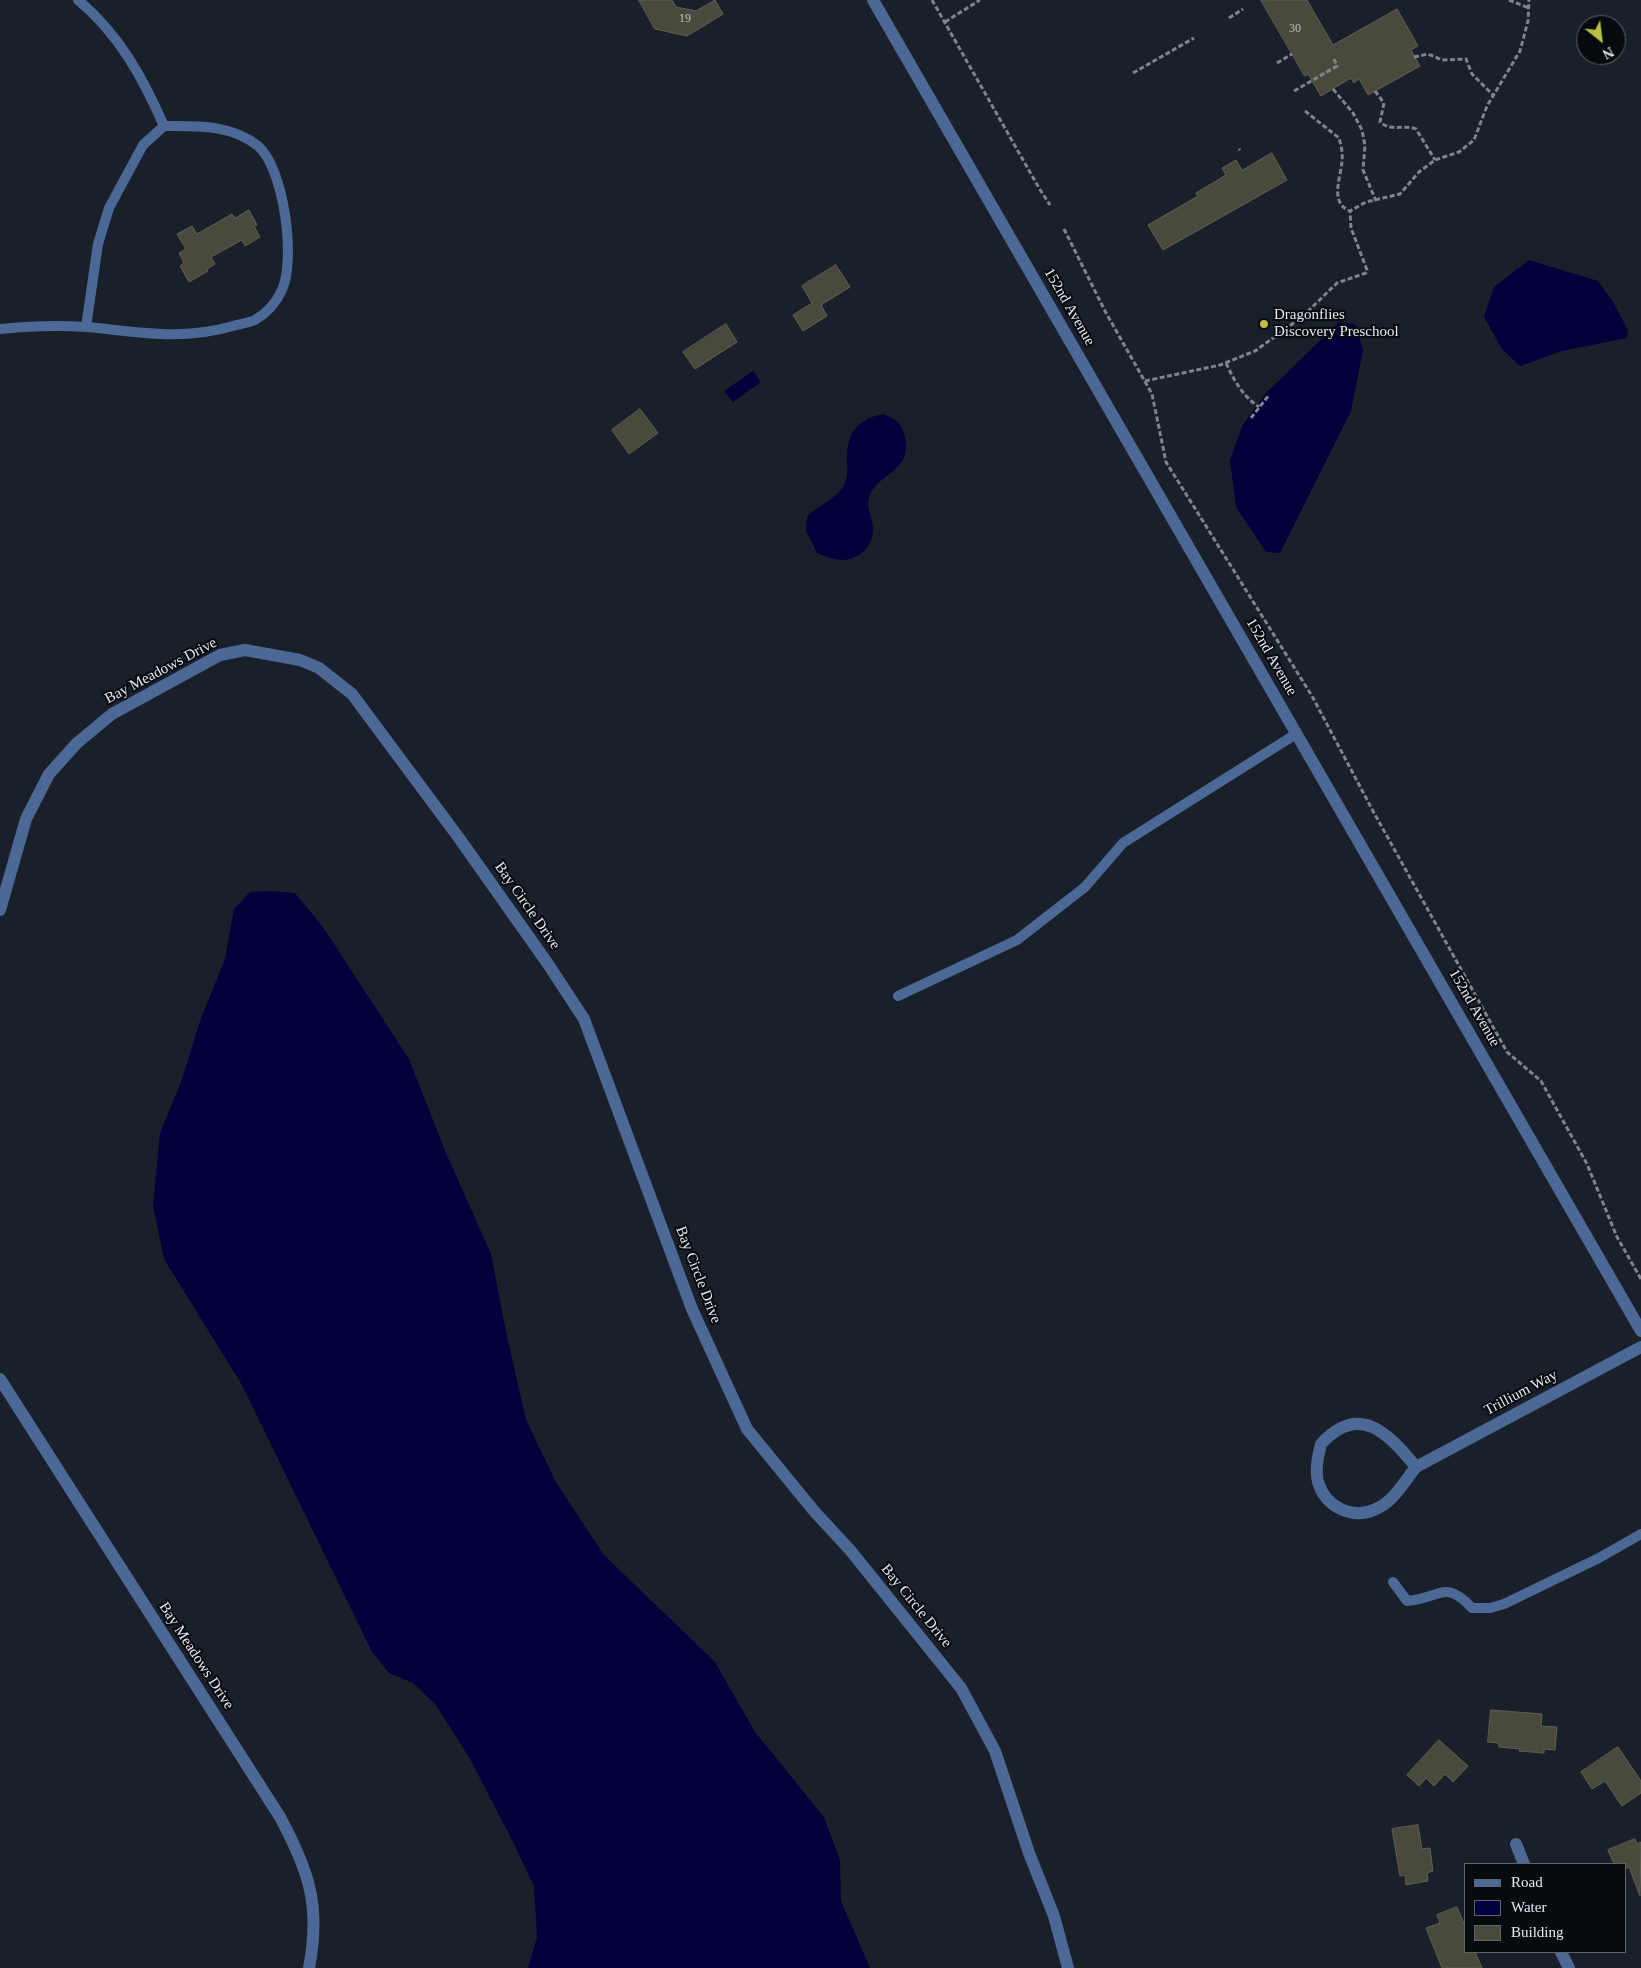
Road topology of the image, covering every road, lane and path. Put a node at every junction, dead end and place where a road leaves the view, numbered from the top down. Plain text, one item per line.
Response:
1 (78, 0) edge
2 (874, 0) edge
3 (932, 0) edge
4 (980, 0) edge
5 (1509, 0) edge
6 (1529, 0) edge
7 (1528, 8) junction
8 (1243, 9) dead end
9 (1229, 18) dead end
10 (945, 22) junction
11 (1194, 38) dead end
12 (1292, 54) dead end
13 (1414, 57) dead end
14 (1334, 59) dead end
15 (1277, 63) dead end
16 (1133, 73) dead end
17 (1333, 89) dead end
18 (1294, 92) dead end
19 (1375, 92) dead end
20 (1493, 95) junction
21 (1305, 111) dead end
22 (164, 126) junction
23 (1435, 160) junction
24 (1376, 201) junction
25 (1050, 205) dead end
26 (1350, 211) junction
27 (1064, 229) dead end
28 (86, 327) junction
29 (0, 329) edge
30 (1226, 363) junction
31 (1145, 381) junction
32 (1269, 395) dead end
33 (1260, 407) junction
34 (1251, 418) dead end
35 (245, 650) joint
36 (1296, 734) junction
37 (0, 910) edge
38 (898, 996) dead end
39 (1641, 1279) edge
40 (1641, 1331) edge
41 (1641, 1348) edge
42 (0, 1379) edge
43 (1416, 1467) junction
44 (1641, 1534) edge
45 (1393, 1582) dead end
46 (1516, 1844) dead end
47 (1524, 1863) edge
48 (1561, 1953) edge
49 (309, 1968) edge
50 (1068, 1968) edge
51 (1569, 1968) edge

1 - 22 lane
2 - 36 street, 152nd Avenue
3 - 10 path
4 - 10 path
5 - 7 path
6 - 7 path
7 - 20 path
8 - 9 path
10 - 25 path
11 - 16 path
12 - 15 path
13 - 20 path
14 - 18 path
17 - 24 path
19 - 23 path
20 - 23 path
21 - 26 path
22 - 28 lane
22 - 28 lane
23 - 24 path
24 - 26 path
26 - 30 path
27 - 31 path
28 - 29 lane
30 - 31 path
30 - 33 path
31 - 39 path
32 - 33 path
33 - 34 path
35 - 37 street, Bay Meadows Drive
35 - 50 street, Bay Circle Drive
36 - 38 lane
36 - 40 street, 152nd Avenue
41 - 43 street, Trillium Way
42 - 49 street, Bay Meadows Drive
43 - 43 street, Trillium Way
44 - 45 lane
46 - 47 street
48 - 51 street

